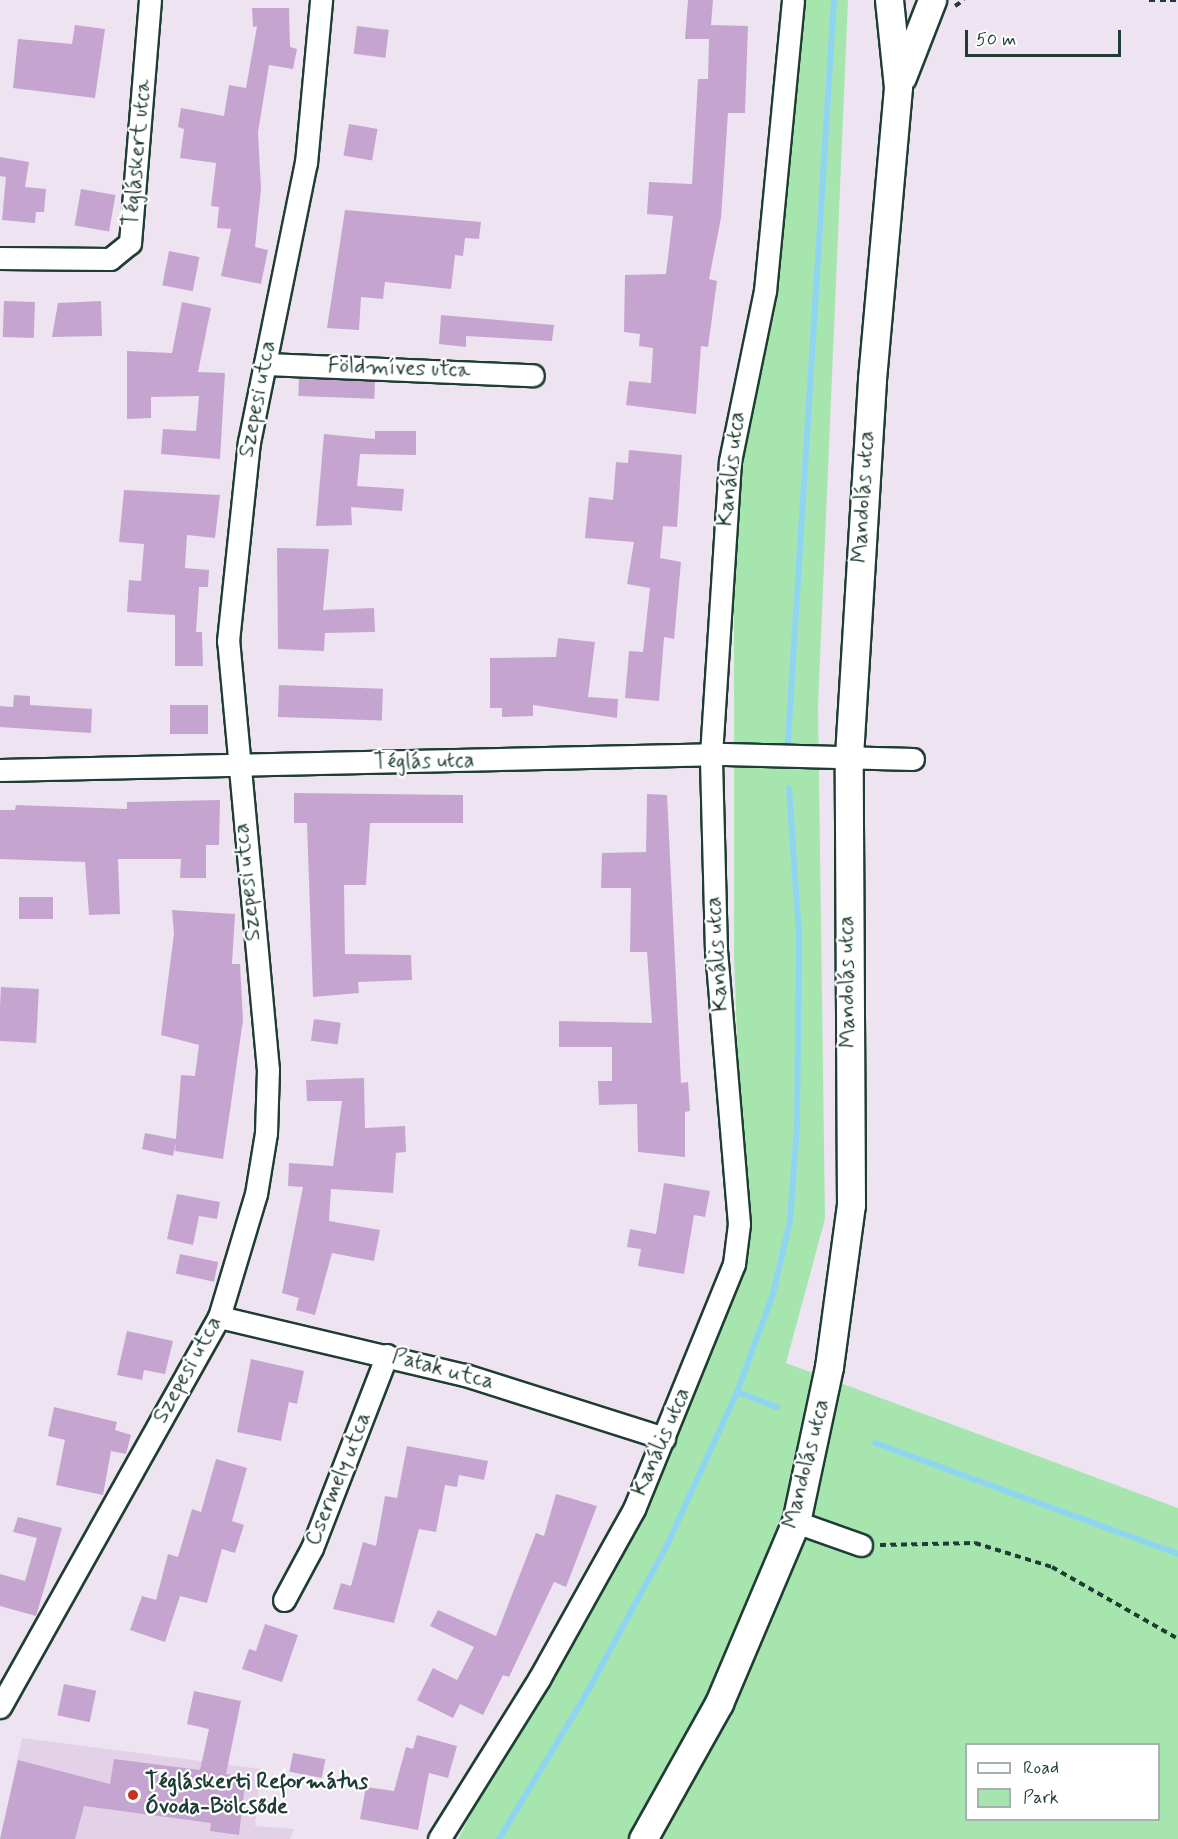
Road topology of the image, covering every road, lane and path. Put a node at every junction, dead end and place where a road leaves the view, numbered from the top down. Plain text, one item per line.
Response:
1 (150, 0) edge
2 (321, 0) edge
3 (793, 0) edge
4 (889, 0) edge
5 (907, 0) edge
6 (919, 0) edge
7 (932, 0) edge
8 (1149, 0) edge
9 (1178, 0) edge
10 (898, 87) junction
11 (0, 258) edge
12 (265, 364) junction
13 (533, 375) dead end
14 (711, 755) junction
15 (849, 756) junction
16 (913, 759) dead end
17 (236, 767) junction
18 (0, 770) edge
19 (219, 1317) junction
20 (387, 1355) junction
21 (664, 1438) junction
22 (796, 1522) junction
23 (861, 1545) joint
24 (284, 1600) dead end
25 (1178, 1639) edge
26 (0, 1707) edge
27 (439, 1839) edge
28 (643, 1839) edge

1 - 11 street, Tégláskert utca
2 - 12 street, Szepesi utca
3 - 14 street, Kanális utca
4 - 10 street, Mandolás utca
5 - 6 street
7 - 10 street, Mandolás utca
8 - 9 path
10 - 15 street, Mandolás utca
12 - 13 street, Földmíves utca
12 - 17 street, Szepesi utca
14 - 15 street, Téglás utca
14 - 17 street, Téglás utca
14 - 21 street, Kanális utca
15 - 16 street, Téglás utca
15 - 22 street, Mandolás utca
17 - 18 street, Téglás utca
17 - 19 street, Szepesi utca
19 - 20 street, Patak utca
19 - 26 street, Szepesi utca
20 - 21 street, Patak utca
20 - 24 street, Csermely utca
21 - 27 street, Kanális utca
22 - 23 street
22 - 28 street, Mandolás utca
23 - 25 path

